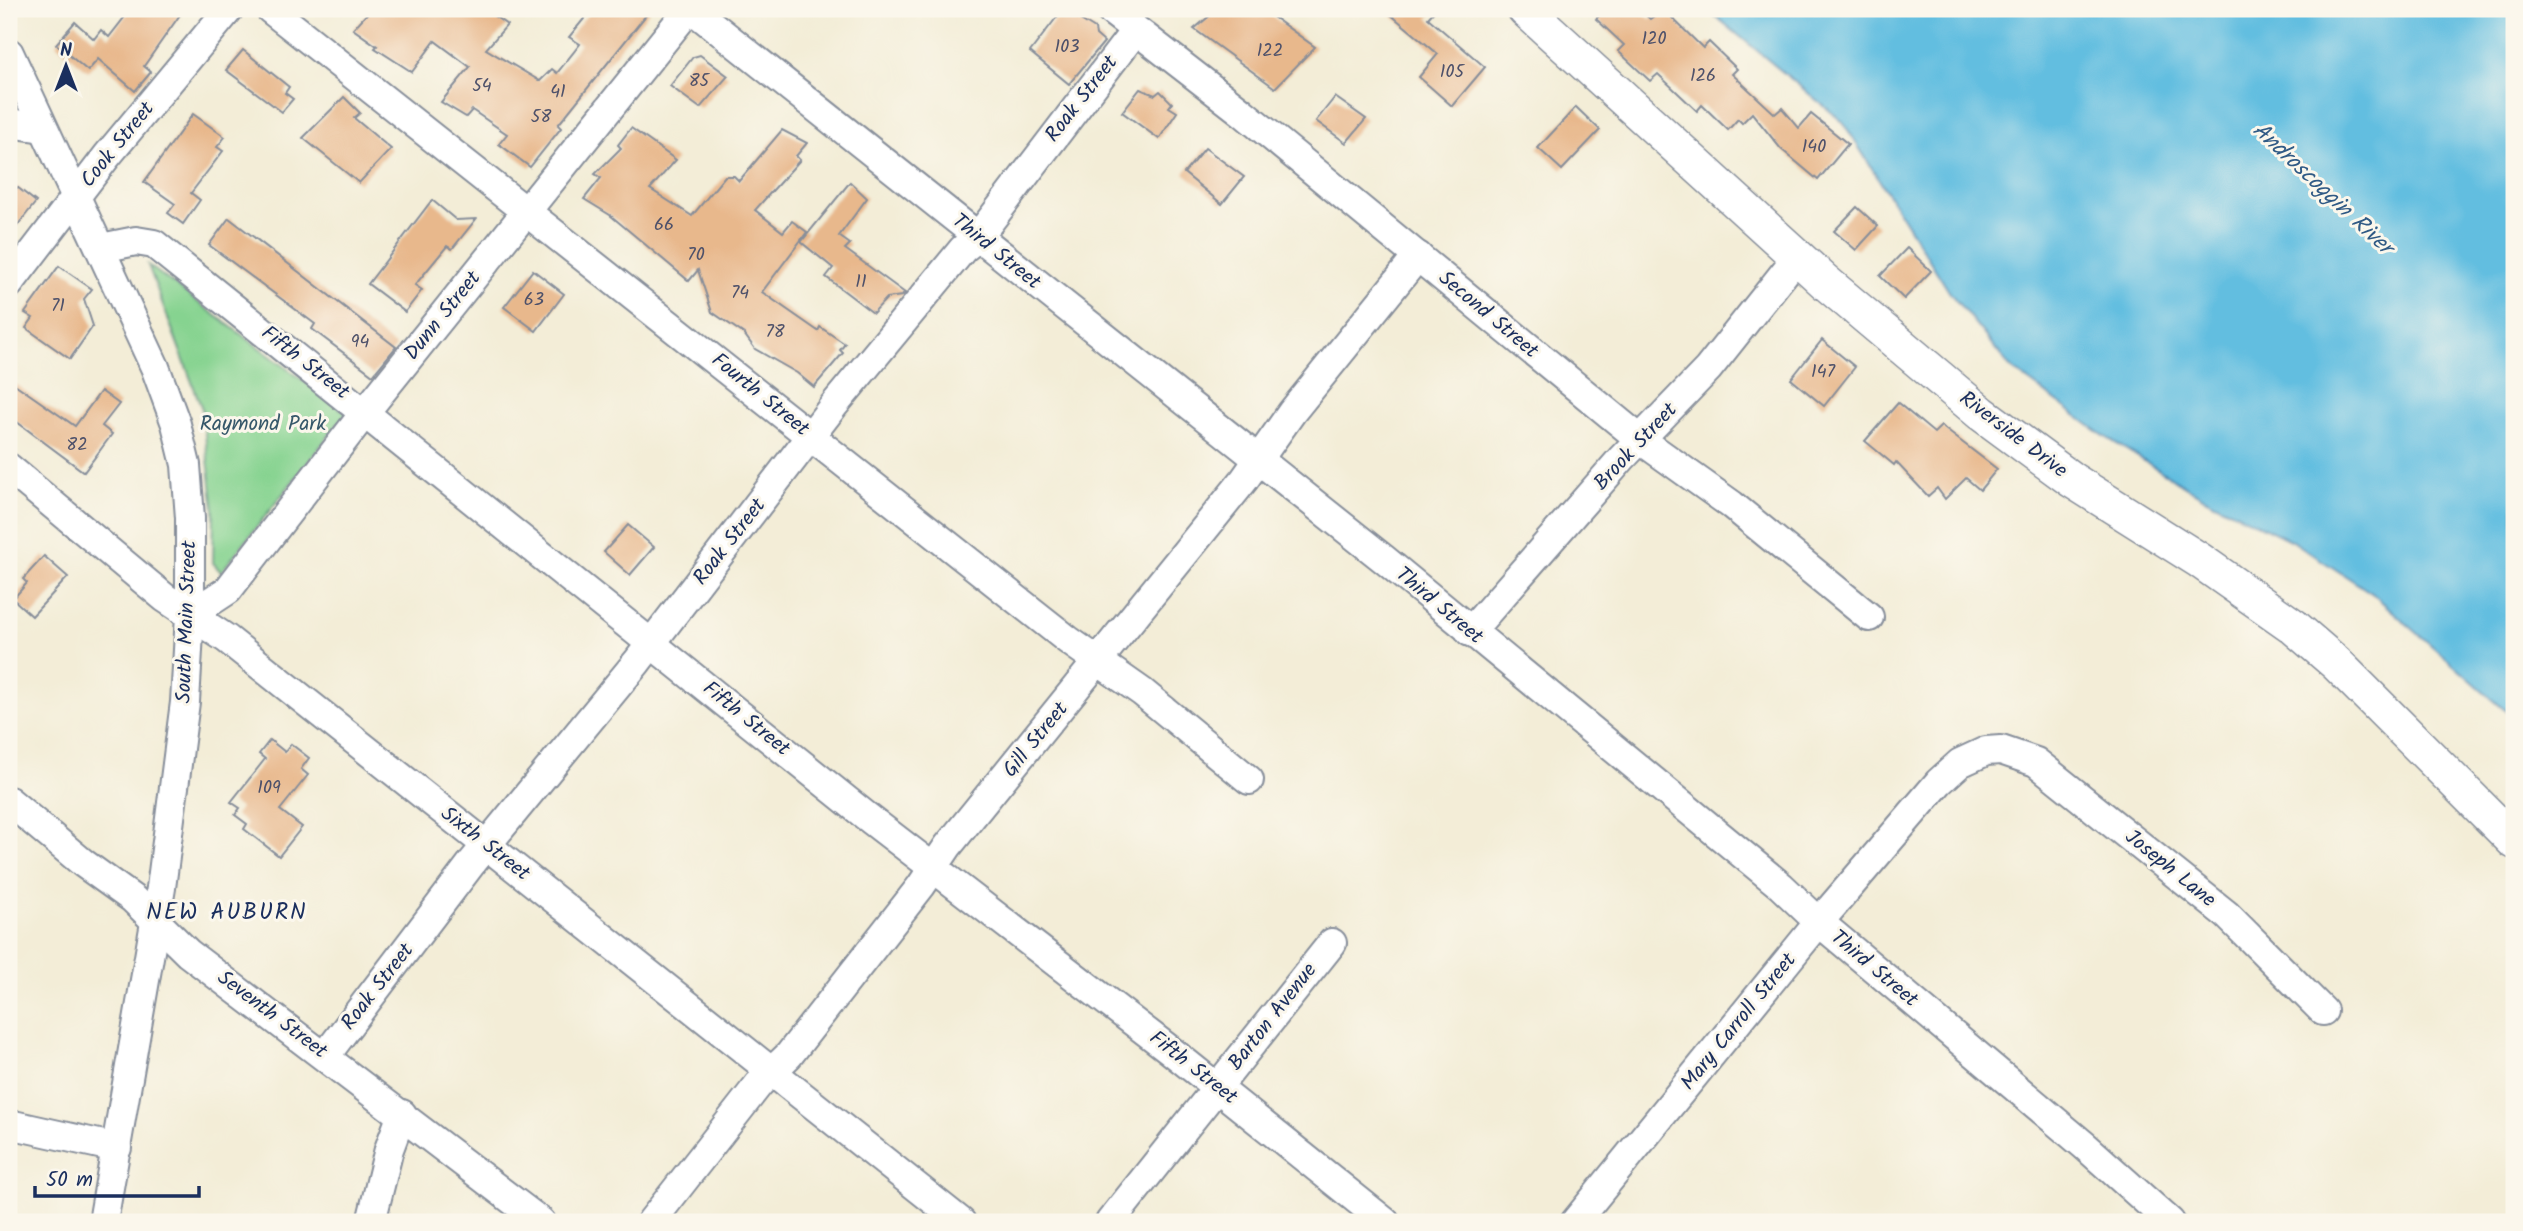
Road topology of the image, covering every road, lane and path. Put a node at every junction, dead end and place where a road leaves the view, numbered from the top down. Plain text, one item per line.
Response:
1 (229, 9) edge
2 (270, 9) edge
3 (690, 9) edge
4 (1109, 9) edge
5 (1525, 9) edge
6 (1135, 30) junction
7 (9, 53) edge
8 (9, 123) edge
9 (43, 128) junction
10 (76, 197) junction
11 (528, 212) junction
12 (977, 238) junction
13 (101, 247) junction
14 (1418, 256) junction
15 (1797, 257) junction
16 (9, 284) edge
17 (366, 411) junction
18 (812, 436) junction
19 (1641, 440) junction
20 (1257, 460) junction
21 (9, 468) edge
22 (190, 615) junction
23 (1869, 617) dead end
24 (1470, 632) junction
25 (652, 642) junction
26 (1099, 661) junction
27 (2001, 750) joint
28 (1250, 780) dead end
29 (9, 801) edge
30 (2514, 841) edge
31 (486, 845) junction
32 (933, 867) junction
33 (155, 921) junction
34 (1819, 922) junction
35 (1332, 943) dead end
36 (2323, 1011) dead end
37 (326, 1055) junction
38 (771, 1072) junction
39 (1218, 1088) junction
40 (402, 1114) junction
41 (9, 1124) edge
42 (117, 1148) junction
43 (103, 1222) edge
44 (371, 1222) edge
45 (541, 1222) edge
46 (651, 1222) edge
47 (961, 1222) edge
48 (1110, 1222) edge
49 (1385, 1222) edge
50 (1576, 1222) edge
51 (2170, 1222) edge

1 - 10 street, Cook Street
2 - 11 street, Fourth Street
3 - 11 street, Dunn Street
3 - 12 street, Third Street
4 - 6 street, Second Street
5 - 15 main road, Riverside Drive
6 - 12 street, Roak Street
6 - 14 street, Second Street
7 - 9 street, South Main Street
8 - 9 street
9 - 10 street, South Main Street
10 - 13 street, South Main Street
10 - 16 street, Cook Street
11 - 17 street, Dunn Street
11 - 18 street, Fourth Street
12 - 18 street, Roak Street
12 - 20 street, Third Street
13 - 17 street, Fifth Street
13 - 22 street, South Main Street
14 - 19 street, Second Street
14 - 20 street, Gill Street
15 - 19 street, Brook Street
15 - 30 main road, Riverside Drive
17 - 22 street, Dunn Street
17 - 25 street, Fifth Street
18 - 25 street, Roak Street
18 - 26 street, Fourth Street
19 - 23 street, Second Street
19 - 24 street, Brook Street
20 - 24 street, Third Street
20 - 26 street, Gill Street
21 - 22 street, Sixth Street
22 - 31 street, Sixth Street
22 - 33 street, South Main Street
24 - 34 street, Third Street
25 - 31 street, Roak Street
25 - 32 street, Fifth Street
26 - 28 street, Fourth Street
26 - 32 street, Gill Street
27 - 34 street, Mary Carroll Street
27 - 36 street, Joseph Lane
29 - 33 street, Seventh Street
31 - 37 street, Roak Street
31 - 38 street, Sixth Street
32 - 38 street, Gill Street
32 - 39 street, Fifth Street
33 - 37 street, Seventh Street
33 - 42 street, South Main Street
34 - 50 street, Mary Carroll Street
34 - 51 street, Third Street
35 - 39 street, Barton Avenue
37 - 40 street, Seventh Street
38 - 46 street, Gill Street
38 - 47 street, Sixth Street
39 - 48 street, Barton Avenue
39 - 49 street, Fifth Street
40 - 44 street
40 - 45 street, Seventh Street
41 - 42 street
42 - 43 street, South Main Street

